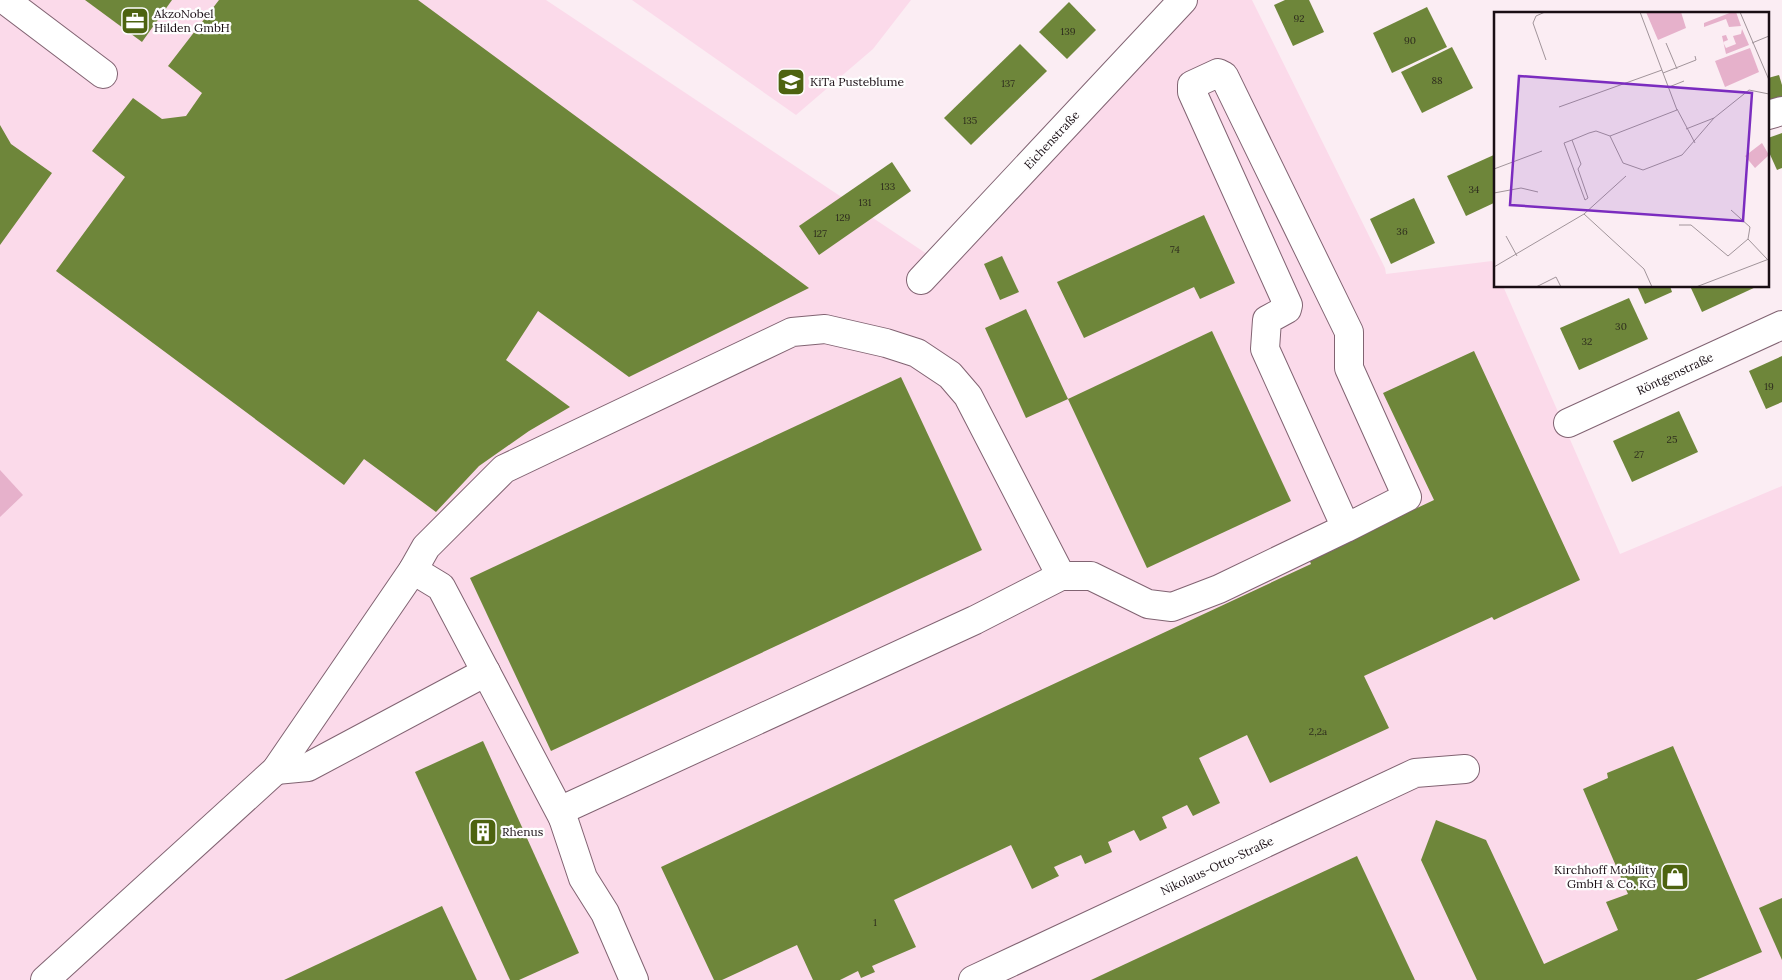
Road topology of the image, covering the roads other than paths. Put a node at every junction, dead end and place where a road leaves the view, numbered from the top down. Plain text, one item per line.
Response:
1 (5, 0) edge
2 (1183, 0) edge
3 (103, 74) dead end
4 (1782, 111) edge
5 (1770, 115) edge
6 (921, 280) dead end
7 (1782, 325) edge
8 (1568, 423) dead end
9 (1346, 528) junction
10 (413, 570) junction
11 (1061, 576) junction
12 (486, 672) junction
13 (1465, 769) dead end
14 (276, 770) junction
15 (563, 818) junction
16 (46, 980) edge
17 (634, 980) edge
18 (973, 980) edge

1 - 3 street
2 - 6 street, Eichenstraße
4 - 5 street
7 - 8 street, Röntgenstraße
9 - 9 street
9 - 11 street
10 - 11 street
10 - 12 street
10 - 14 street
11 - 15 street
12 - 14 street
12 - 15 street
13 - 18 street, Nikolaus-Otto-Straße
14 - 16 street
15 - 17 street

